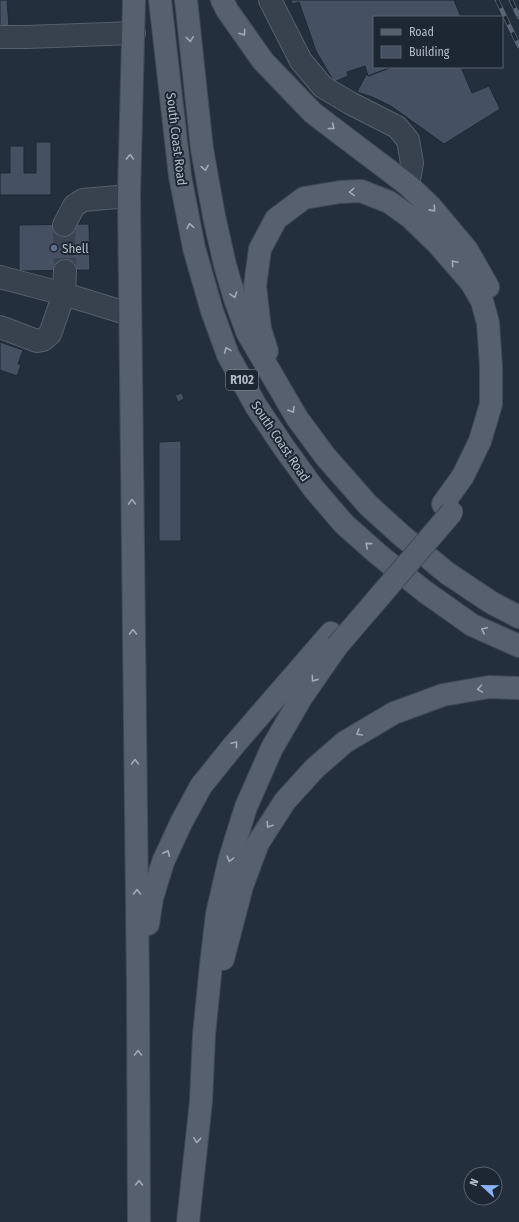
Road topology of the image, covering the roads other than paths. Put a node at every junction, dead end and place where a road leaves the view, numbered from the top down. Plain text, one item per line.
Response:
1 (134, 0) edge
2 (160, 0) edge
3 (186, 0) edge
4 (222, 0) edge
5 (270, 0) edge
6 (134, 33) junction
7 (0, 37) edge
8 (408, 185) junction
9 (129, 196) junction
10 (64, 225) tunnel mouth
11 (64, 271) tunnel mouth
12 (0, 277) edge
13 (64, 294) junction
14 (129, 314) junction
15 (0, 328) edge
16 (275, 381) junction
17 (448, 508) junction
18 (519, 617) edge
19 (334, 640) junction
20 (519, 646) edge
21 (519, 688) edge
22 (138, 987) junction
23 (201, 1101) junction
24 (139, 1222) edge
25 (188, 1222) edge

1 - 6 main road
20 -> 2 main road, South Coast Road / R102
3 -> 16 main road, South Coast Road / R102
4 -> 8 main road
5 - 8 lane
6 - 7 lane
9 -> 6 main road
8 -> 17 main road
9 - 10 lane
9 - 14 main road
11 - 13 lane
12 - 13 lane
13 - 14 lane
13 - 15 lane
22 -> 14 main road
17 -> 16 main road
16 -> 18 main road, South Coast Road / R102
17 - 19 main road
22 -> 19 main road
19 -> 23 main road
21 -> 23 main road
24 -> 22 main road
23 -> 25 main road

